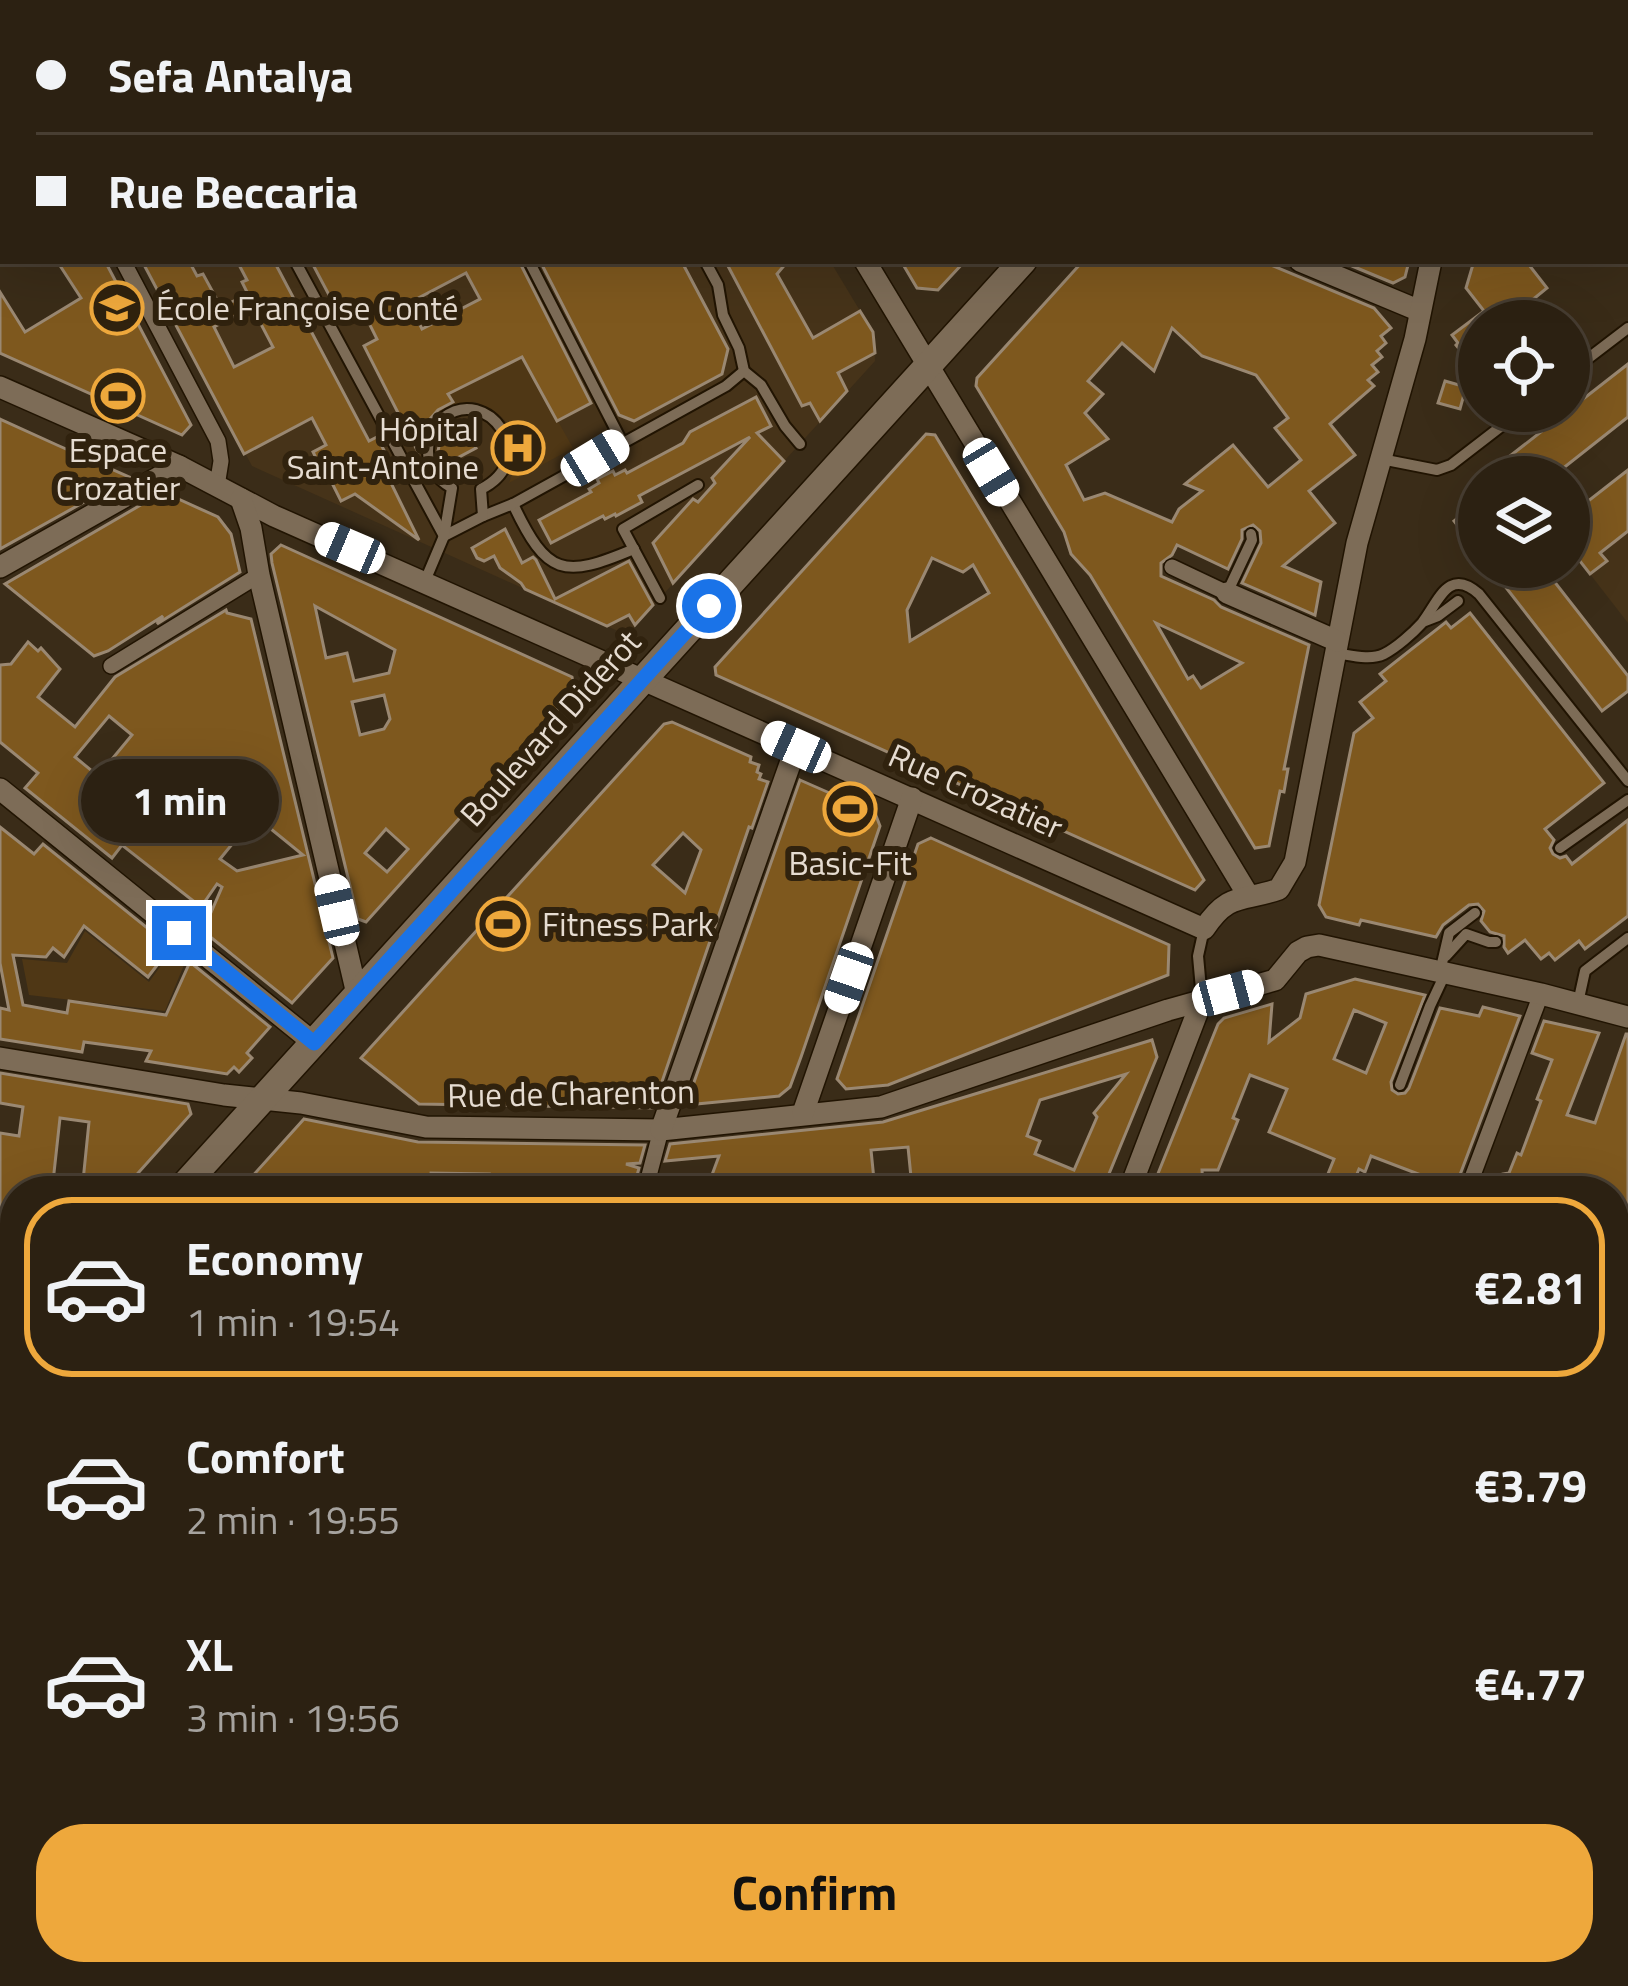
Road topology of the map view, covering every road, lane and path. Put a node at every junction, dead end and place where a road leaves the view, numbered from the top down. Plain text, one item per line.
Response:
1 (125, 264) edge
2 (297, 264) edge
3 (531, 264) edge
4 (707, 264) edge
5 (867, 264) edge
6 (1020, 264) edge
7 (1307, 264) edge
8 (1430, 264) edge
9 (1420, 310) junction
10 (1628, 328) edge
11 (1590, 358) edge
12 (928, 366) junction
13 (744, 371) junction
14 (0, 387) edge
15 (1494, 432) edge
16 (622, 442) junction
17 (800, 444) dead end
18 (1381, 459) junction
19 (179, 466) junction
20 (698, 484) dead end
21 (218, 487) junction
22 (452, 488) junction
23 (481, 489) junction
24 (241, 499) junction
25 (513, 504) junction
26 (483, 516) junction
27 (1251, 534) dead end
28 (444, 536) junction
29 (634, 549) junction
30 (0, 567) edge
31 (1172, 567) dead end
32 (259, 575) junction
33 (424, 581) junction
34 (1227, 593) junction
35 (660, 598) dead end
36 (1458, 602) dead end
37 (1422, 622) junction
38 (1336, 647) junction
39 (111, 665) dead end
40 (644, 679) junction
41 (796, 747) junction
42 (1628, 781) edge
43 (0, 789) edge
44 (912, 798) junction
45 (1628, 800) edge
46 (1560, 848) dead end
47 (1248, 895) junction
48 (1475, 913) dead end
49 (1204, 929) junction
50 (1628, 938) edge
51 (1496, 942) dead end
52 (1443, 968) junction
53 (357, 994) junction
54 (1541, 994) junction
55 (1202, 1000) junction
56 (1578, 1003) junction
57 (1628, 1018) edge
58 (314, 1043) junction
59 (0, 1058) edge
60 (1400, 1084) dead end
61 (263, 1098) junction
62 (803, 1113) junction
63 (661, 1130) junction
64 (193, 1176) edge
65 (649, 1176) edge
66 (1135, 1176) edge
67 (1474, 1176) edge

1 - 21 street
2 - 28 lane
3 - 16 lane
4 - 13 lane
5 - 12 street
6 - 12 main road, Boulevard Diderot
7 - 9 street
8 - 9 street
9 - 18 street
10 - 11 lane
12 - 40 main road, Boulevard Diderot
12 - 47 street
13 - 16 lane
13 - 17 lane
14 - 19 street, Rue Crozatier
15 - 18 lane
16 - 25 lane
18 - 38 street
19 - 21 street, Rue Crozatier
19 - 30 street
20 - 29 lane
21 - 24 street, Rue Crozatier
22 - 23 lane
22 - 23 lane
22 - 28 lane
23 - 26 lane
24 - 32 street
24 - 33 street, Rue Crozatier
25 - 26 lane
25 - 29 lane
26 - 28 lane
27 - 34 lane
28 - 33 lane
29 - 35 lane
31 - 34 street
32 - 39 street
32 - 53 street
33 - 40 street, Rue Crozatier
34 - 38 street
36 - 37 lane
37 - 38 lane
37 - 42 lane
38 - 47 street
40 - 41 street, Rue Crozatier
40 - 53 main road, Boulevard Diderot
41 - 44 street, Rue Crozatier
41 - 63 street
43 - 58 street
44 - 49 street, Rue Crozatier
44 - 62 street
45 - 46 lane
47 - 49 street
48 - 52 lane
49 - 55 lane
50 - 56 lane
51 - 52 lane
52 - 54 street
52 - 55 street, Rue de Charenton
52 - 60 lane
53 - 58 main road, Boulevard Diderot
54 - 56 street
54 - 67 street
55 - 62 street, Rue de Charenton
55 - 66 street
56 - 57 street
58 - 61 main road, Boulevard Diderot
59 - 61 street, Rue de Charenton
61 - 63 street, Rue de Charenton
61 - 64 main road, Boulevard Diderot
62 - 63 street, Rue de Charenton
63 - 65 street

